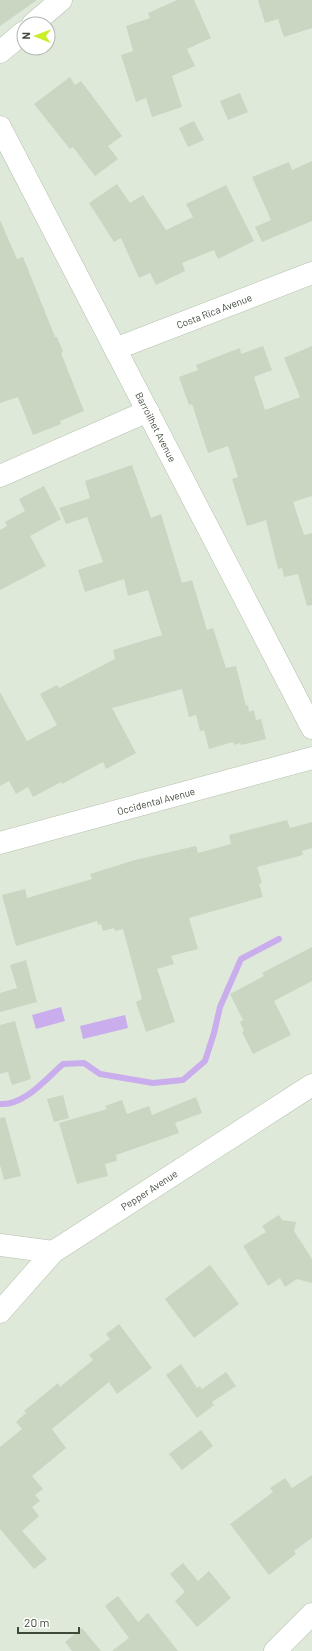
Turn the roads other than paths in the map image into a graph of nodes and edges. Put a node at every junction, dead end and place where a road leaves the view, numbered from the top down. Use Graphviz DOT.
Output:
graph roads {
  1 [pos="61,0"];
  2 [pos="42,16"];
  3 [pos="16,39"];
  4 [pos="0,52"];
  5 [pos="0,127"];
  6 [pos="312,273"];
  7 [pos="115,349"];
  8 [pos="148,411"];
  9 [pos="0,476"];
  10 [pos="312,728"];
  11 [pos="312,758"];
  12 [pos="0,843"];
  13 [pos="312,1085"];
  14 [pos="0,1245"];
  15 [pos="53,1252"];
  16 [pos="0,1312"];
  17 [pos="312,1614"];
  18 [pos="275,1651"];
  1 -- 2 [label="street"];
  3 -- 4 [label="street"];
  5 -- 7 [label="street, Barroilhet Avenue"];
  6 -- 7 [label="street, Costa Rica Avenue"];
  7 -- 8 [label="street, Barroilhet Avenue"];
  8 -- 9 [label="street"];
  8 -- 10 [label="street, Barroilhet Avenue"];
  11 -- 12 [label="street, Occidental Avenue"];
  13 -- 15 [label="street, Pepper Avenue"];
  14 -- 15 [label="street"];
  15 -- 16 [label="street, Pepper Avenue"];
  17 -- 18 [label="street"];
}
